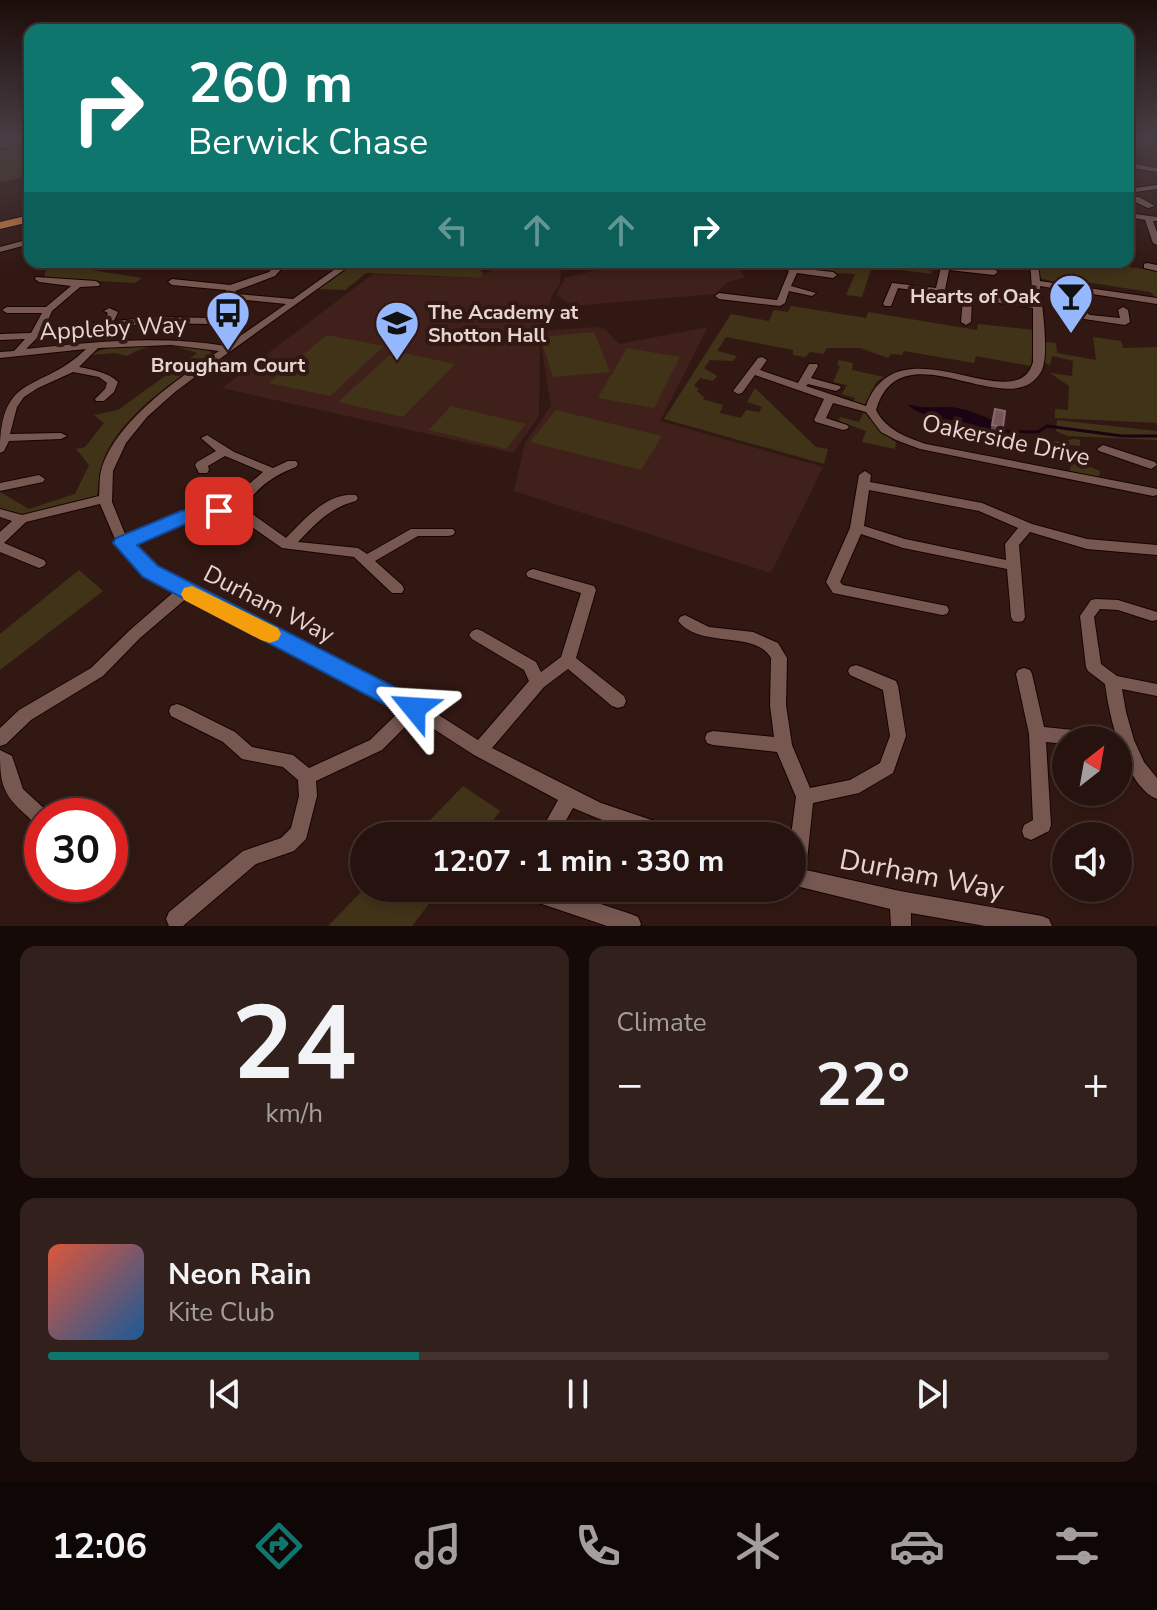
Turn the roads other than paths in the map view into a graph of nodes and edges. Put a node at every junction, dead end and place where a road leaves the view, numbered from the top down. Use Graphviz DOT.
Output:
graph roads {
  1 [pos="1157,187"];
  2 [pos="1134,190"];
  3 [pos="24,216"];
  4 [pos="1152,218"];
  5 [pos="0,222"];
  6 [pos="1156,238"];
  7 [pos="24,243"];
  8 [pos="0,250"];
  9 [pos="278,268"];
  10 [pos="342,268"];
  11 [pos="789,268"];
  12 [pos="816,268"];
  13 [pos="945,268"];
  14 [pos="955,268"];
  15 [pos="1034,268"];
  16 [pos="794,270"];
  17 [pos="814,272"];
  18 [pos="994,272"];
  19 [pos="833,275"];
  20 [pos="39,279"];
  21 [pos="172,282"];
  22 [pos="1035,283"];
  23 [pos="78,284"];
  24 [pos="96,284"];
  25 [pos="231,288"];
  26 [pos="786,288"];
  27 [pos="1074,289"];
  28 [pos="940,291"];
  29 [pos="812,293"];
  30 [pos="968,295"];
  31 [pos="719,296"];
  32 [pos="1157,301"];
  33 [pos="294,302"];
  34 [pos="888,304"];
  35 [pos="1037,306"];
  36 [pos="7,310"];
  37 [pos="48,310"];
  38 [pos="1123,310"];
  39 [pos="114,311"];
  40 [pos="214,321"];
  41 [pos="966,322"];
  42 [pos="1098,322"];
  43 [pos="1122,322"];
  44 [pos="127,323"];
  45 [pos="108,325"];
  46 [pos="83,327"];
  47 [pos="33,336"];
  48 [pos="0,337"];
  49 [pos="120,344"];
  50 [pos="94,347"];
  51 [pos="228,349"];
  52 [pos="16,354"];
  53 [pos="0,355"];
  54 [pos="762,360"];
  55 [pos="813,366"];
  56 [pos="71,368"];
  57 [pos="755,372"];
  58 [pos="802,385"];
  59 [pos="836,388"];
  60 [pos="738,391"];
  61 [pos="100,399"];
  62 [pos="829,400"];
  63 [pos="871,406"];
  64 [pos="3,422"];
  65 [pos="843,427"];
  66 [pos="61,436"];
  67 [pos="207,438"];
  68 [pos="3,444"];
  69 [pos="1103,449"];
  70 [pos="222,453"];
  71 [pos="292,464"];
  72 [pos="1154,464"];
  73 [pos="203,470"];
  74 [pos="270,471"];
  75 [pos="39,479"];
  76 [pos="0,487"];
  77 [pos="1155,495"];
  78 [pos="352,498"];
  79 [pos="103,499"];
  80 [pos="0,513"];
  81 [pos="242,514"];
  82 [pos="22,519"];
  83 [pos="1027,527"];
  84 [pos="857,528"];
  85 [pos="448,532"];
  86 [pos="0,540"];
  87 [pos="123,543"];
  88 [pos="287,545"];
  89 [pos="0,547"];
  90 [pos="1157,550"];
  91 [pos="368,559"];
  92 [pos="39,563"];
  93 [pos="1014,566"];
  94 [pos="533,574"];
  95 [pos="397,589"];
  96 [pos="185,591"];
  97 [pos="942,610"];
  98 [pos="1152,616"];
  99 [pos="1018,617"];
  100 [pos="685,621"];
  101 [pos="477,635"];
  102 [pos="568,660"];
  103 [pos="856,671"];
  104 [pos="1024,674"];
  105 [pos="1113,681"];
  106 [pos="538,682"];
  107 [pos="1157,690"];
  108 [pos="618,701"];
  109 [pos="414,708"];
  110 [pos="177,711"];
  111 [pos="1119,726"];
  112 [pos="1037,734"];
  113 [pos="1052,735"];
  114 [pos="713,738"];
  115 [pos="0,739"];
  116 [pos="783,745"];
  117 [pos="480,750"];
  118 [pos="0,757"];
  119 [pos="1132,761"];
  120 [pos="307,777"];
  121 [pos="1157,791"];
  122 [pos="569,797"];
  123 [pos="805,797"];
  124 [pos="24,802"];
  125 [pos="555,822"];
  126 [pos="633,822"];
  127 [pos="802,822"];
  128 [pos="1031,831"];
  129 [pos="806,879"];
  130 [pos="900,901"];
  131 [pos="564,902"];
  132 [pos="176,919"];
  133 [pos="631,924"];
  134 [pos="901,926"];
  135 [pos="1042,926"];
  1 -- 2 [label="street"];
  3 -- 5 [label="highway"];
  4 -- 6 [label="street"];
  7 -- 8 [label="street"];
  9 -- 25 [label="street"];
  10 -- 33 [label="street"];
  11 -- 16 [label="street"];
  12 -- 17 [label="street"];
  13 -- 28 [label="street"];
  14 -- 18 [label="street"];
  15 -- 22 [label="street, Oakerside Drive"];
  16 -- 17 [label="street"];
  16 -- 26 [label="street"];
  17 -- 19 [label="street"];
  20 -- 23 [label="street"];
  21 -- 25 [label="street"];
  22 -- 27 [label="street"];
  22 -- 35 [label="street, Oakerside Drive"];
  23 -- 24 [label="street"];
  23 -- 37 [label="street"];
  25 -- 33 [label="street"];
  26 -- 29 [label="street"];
  26 -- 31 [label="street"];
  27 -- 32 [label="street"];
  27 -- 43 [label="street"];
  28 -- 30 [label="street"];
  28 -- 34 [label="street"];
  30 -- 35 [label="street"];
  30 -- 41 [label="street"];
  33 -- 51 [label="street"];
  35 -- 63 [label="street, Oakerside Drive"];
  36 -- 37 [label="street"];
  37 -- 47 [label="street"];
  38 -- 43 [label="street"];
  39 -- 45 [label="street"];
  40 -- 44 [label="street"];
  42 -- 43 [label="street"];
  44 -- 45 [label="street"];
  44 -- 49 [label="street"];
  45 -- 46 [label="street"];
  47 -- 48 [label="street"];
  47 -- 52 [label="street"];
  49 -- 50 [label="street, Appleby Way"];
  49 -- 51 [label="street, Appleby Way"];
  50 -- 52 [label="street, Appleby Way"];
  50 -- 56 [label="street"];
  51 -- 79 [label="street"];
  52 -- 53 [label="street, Appleby Way"];
  54 -- 57 [label="street"];
  55 -- 58 [label="street"];
  56 -- 61 [label="street"];
  56 -- 64 [label="street"];
  57 -- 58 [label="street"];
  57 -- 60 [label="street"];
  58 -- 59 [label="street"];
  58 -- 62 [label="street"];
  62 -- 63 [label="street"];
  62 -- 65 [label="street"];
  63 -- 77 [label="street, Oakerside Drive"];
  64 -- 68 [label="street"];
  66 -- 68 [label="street"];
  67 -- 70 [label="street"];
  69 -- 72 [label="street"];
  70 -- 73 [label="street"];
  70 -- 74 [label="street"];
  71 -- 74 [label="street"];
  72 -- 77 [label="street"];
  74 -- 81 [label="street"];
  75 -- 76 [label="street"];
  78 -- 88 [label="street"];
  79 -- 82 [label="street"];
  79 -- 87 [label="street, Durham Way"];
  80 -- 82 [label="street"];
  81 -- 87 [label="street"];
  81 -- 88 [label="street"];
  82 -- 86 [label="street"];
  83 -- 84 [label="street"];
  83 -- 90 [label="street"];
  83 -- 93 [label="street"];
  84 -- 93 [label="street"];
  84 -- 97 [label="street"];
  85 -- 91 [label="street"];
  87 -- 96 [label="street, Durham Way"];
  88 -- 91 [label="street"];
  89 -- 92 [label="street"];
  91 -- 95 [label="street"];
  93 -- 99 [label="street"];
  94 -- 102 [label="street"];
  96 -- 109 [label="street, Durham Way"];
  96 -- 115 [label="street"];
  98 -- 105 [label="street"];
  100 -- 116 [label="street"];
  101 -- 106 [label="street"];
  102 -- 106 [label="street"];
  102 -- 108 [label="street"];
  103 -- 123 [label="street"];
  104 -- 112 [label="street"];
  105 -- 107 [label="street"];
  105 -- 111 [label="street"];
  106 -- 117 [label="street"];
  109 -- 117 [label="street, Durham Way"];
  109 -- 120 [label="street"];
  110 -- 120 [label="street"];
  112 -- 113 [label="street"];
  112 -- 128 [label="street"];
  114 -- 116 [label="street"];
  116 -- 123 [label="street"];
  117 -- 122 [label="street, Durham Way"];
  118 -- 124 [label="street"];
  119 -- 121 [label="street"];
  120 -- 132 [label="street"];
  122 -- 125 [label="street"];
  122 -- 126 [label="street, Durham Way"];
  123 -- 127 [label="street"];
  129 -- 130 [label="street, Durham Way"];
  130 -- 134 [label="street"];
  130 -- 135 [label="street, Durham Way"];
  131 -- 133 [label="street"];
}
